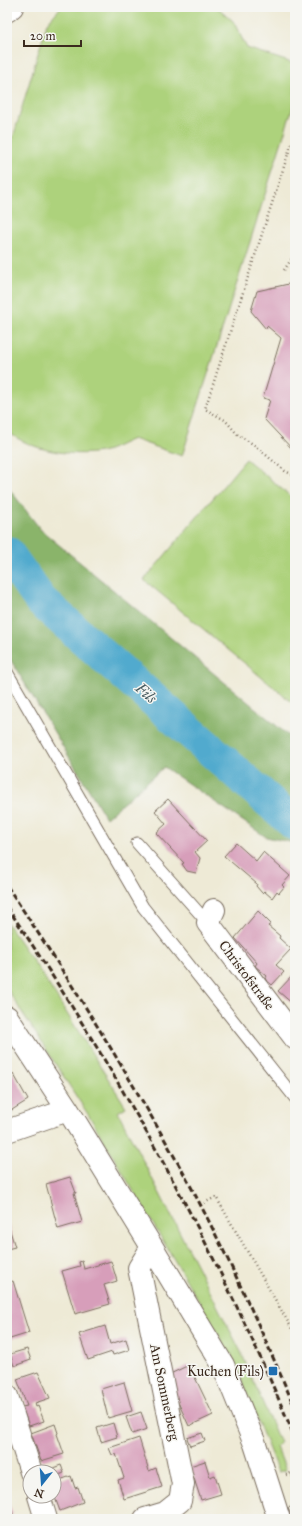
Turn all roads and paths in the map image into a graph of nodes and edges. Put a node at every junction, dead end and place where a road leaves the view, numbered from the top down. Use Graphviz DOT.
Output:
graph roads {
  1 [pos="12,7"];
  2 [pos="7,11"];
  3 [pos="295,142"];
  4 [pos="295,254"];
  5 [pos="284,270"];
  6 [pos="295,476"];
  7 [pos="7,672"];
  8 [pos="137,843"];
  9 [pos="211,916"];
  10 [pos="7,1017"];
  11 [pos="295,1038"];
  12 [pos="295,1098"];
  13 [pos="68,1110"];
  14 [pos="7,1131"];
  15 [pos="204,1203"];
  16 [pos="152,1247"];
  17 [pos="295,1334"];
  18 [pos="7,1396"];
  19 [pos="28,1464"];
  20 [pos="41,1504"];
  21 [pos="46,1519"];
  22 [pos="145,1519"];
  23 [pos="279,1519"];
  1 -- 2 [label="street"];
  3 -- 6 [label="path"];
  4 -- 5 [label="path"];
  7 -- 12 [label="lane"];
  8 -- 9 [label="lane"];
  9 -- 11 [label="street, Christofstraße"];
  10 -- 13 [label="street"];
  13 -- 14 [label="street"];
  13 -- 16 [label="street"];
  15 -- 17 [label="path"];
  16 -- 22 [label="street, Am Sommerberg"];
  16 -- 23 [label="street"];
  18 -- 19 [label="street"];
  20 -- 21 [label="street"];
}
